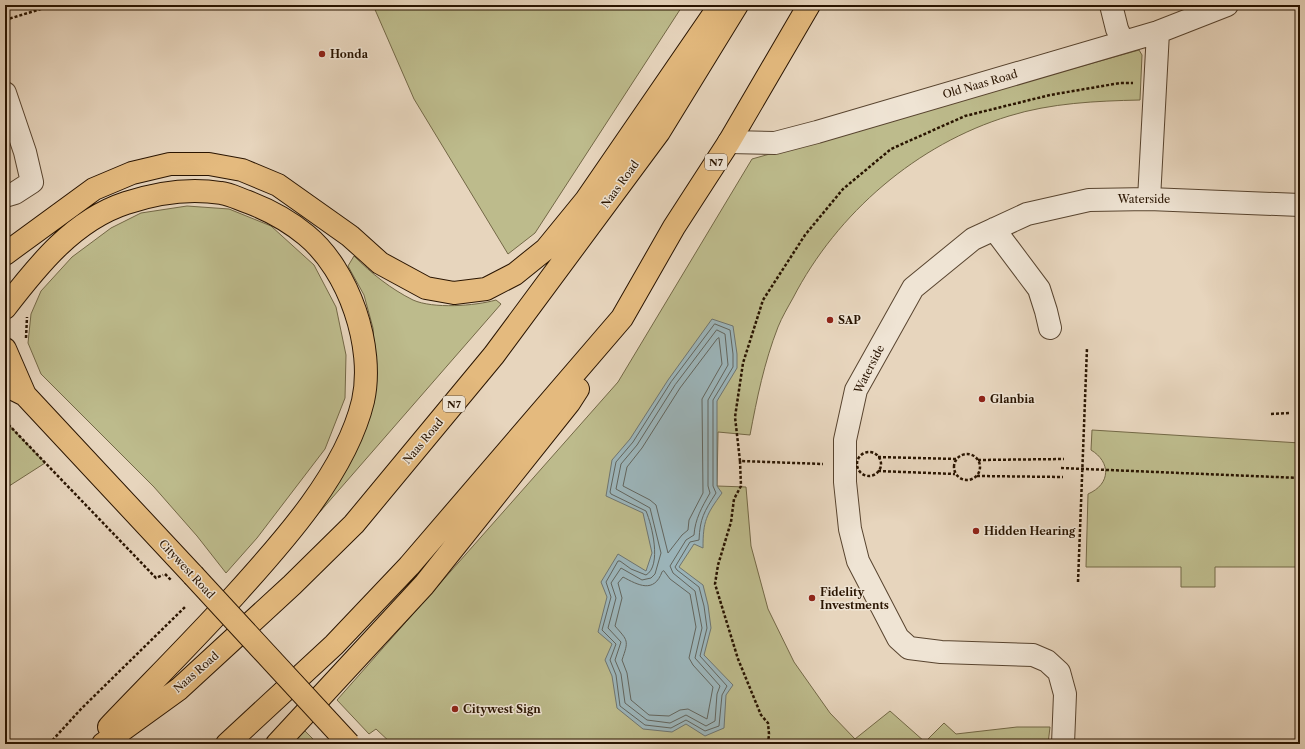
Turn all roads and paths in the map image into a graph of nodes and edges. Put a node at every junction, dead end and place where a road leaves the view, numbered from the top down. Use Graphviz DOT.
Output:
graph roads {
  1 [pos="54,5"];
  2 [pos="720,5"];
  3 [pos="737,5"];
  4 [pos="809,5"];
  5 [pos="1111,5"];
  6 [pos="1227,5"];
  7 [pos="5,20"];
  8 [pos="1158,32"];
  9 [pos="1123,42"];
  10 [pos="1155,83"];
  11 [pos="5,93"];
  12 [pos="729,142"];
  13 [pos="5,196"];
  14 [pos="1149,199"];
  15 [pos="1300,205"];
  16 [pos="994,229"];
  17 [pos="5,254"];
  18 [pos="5,308"];
  19 [pos="28,314"];
  20 [pos="622,318"];
  21 [pos="1050,328"];
  22 [pos="25,343"];
  23 [pos="1087,348"];
  24 [pos="5,350"];
  25 [pos="5,385"];
  26 [pos="24,395"];
  27 [pos="1291,413"];
  28 [pos="1271,414"];
  29 [pos="5,421"];
  30 [pos="878,457"];
  31 [pos="956,459"];
  32 [pos="978,460"];
  33 [pos="1064,460"];
  34 [pos="740,461"];
  35 [pos="826,464"];
  36 [pos="1061,468"];
  37 [pos="1082,470"];
  38 [pos="878,471"];
  39 [pos="955,474"];
  40 [pos="977,476"];
  41 [pos="1063,477"];
  42 [pos="1300,478"];
  43 [pos="165,574"];
  44 [pos="1078,582"];
  45 [pos="186,606"];
  46 [pos="49,744"];
  47 [pos="90,744"];
  48 [pos="103,744"];
  49 [pos="227,744"];
  50 [pos="277,744"];
  51 [pos="349,744"];
  52 [pos="768,744"];
  53 [pos="1063,744"];
  1 -- 7 [label="path"];
  2 -- 17 [label="main road"];
  3 -- 48 [label="main road, Naas Road / N7"];
  4 -- 12 [label="main road, N7"];
  5 -- 9 [label="street"];
  6 -- 8 [label="street, Old Naas Road"];
  8 -- 9 [label="street, Old Naas Road"];
  8 -- 10 [label="street"];
  9 -- 12 [label="street, Old Naas Road"];
  10 -- 14 [label="street"];
  10 -- 34 [label="path"];
  11 -- 13 [label="street"];
  12 -- 20 [label="main road, N7"];
  14 -- 15 [label="street, Waterside"];
  14 -- 16 [label="street, Waterside"];
  16 -- 21 [label="street"];
  16 -- 53 [label="street, Waterside"];
  18 -- 47 [label="main road"];
  19 -- 22 [label="path"];
  20 -- 49 [label="main road, N7"];
  20 -- 50 [label="main road, N7"];
  23 -- 37 [label="path"];
  24 -- 26 [label="main road, Citywest Road"];
  25 -- 26 [label="main road, Citywest Road"];
  26 -- 51 [label="main road, Citywest Road, bridge"];
  27 -- 28 [label="path"];
  29 -- 43 [label="path"];
  30 -- 31 [label="path"];
  31 -- 32 [label="path"];
  31 -- 39 [label="path"];
  32 -- 33 [label="path"];
  32 -- 40 [label="path"];
  34 -- 35 [label="path"];
  34 -- 52 [label="path"];
  36 -- 37 [label="path"];
  37 -- 42 [label="path"];
  37 -- 44 [label="path"];
  38 -- 39 [label="path"];
  39 -- 40 [label="path"];
  40 -- 41 [label="path"];
  45 -- 46 [label="path"];
}
